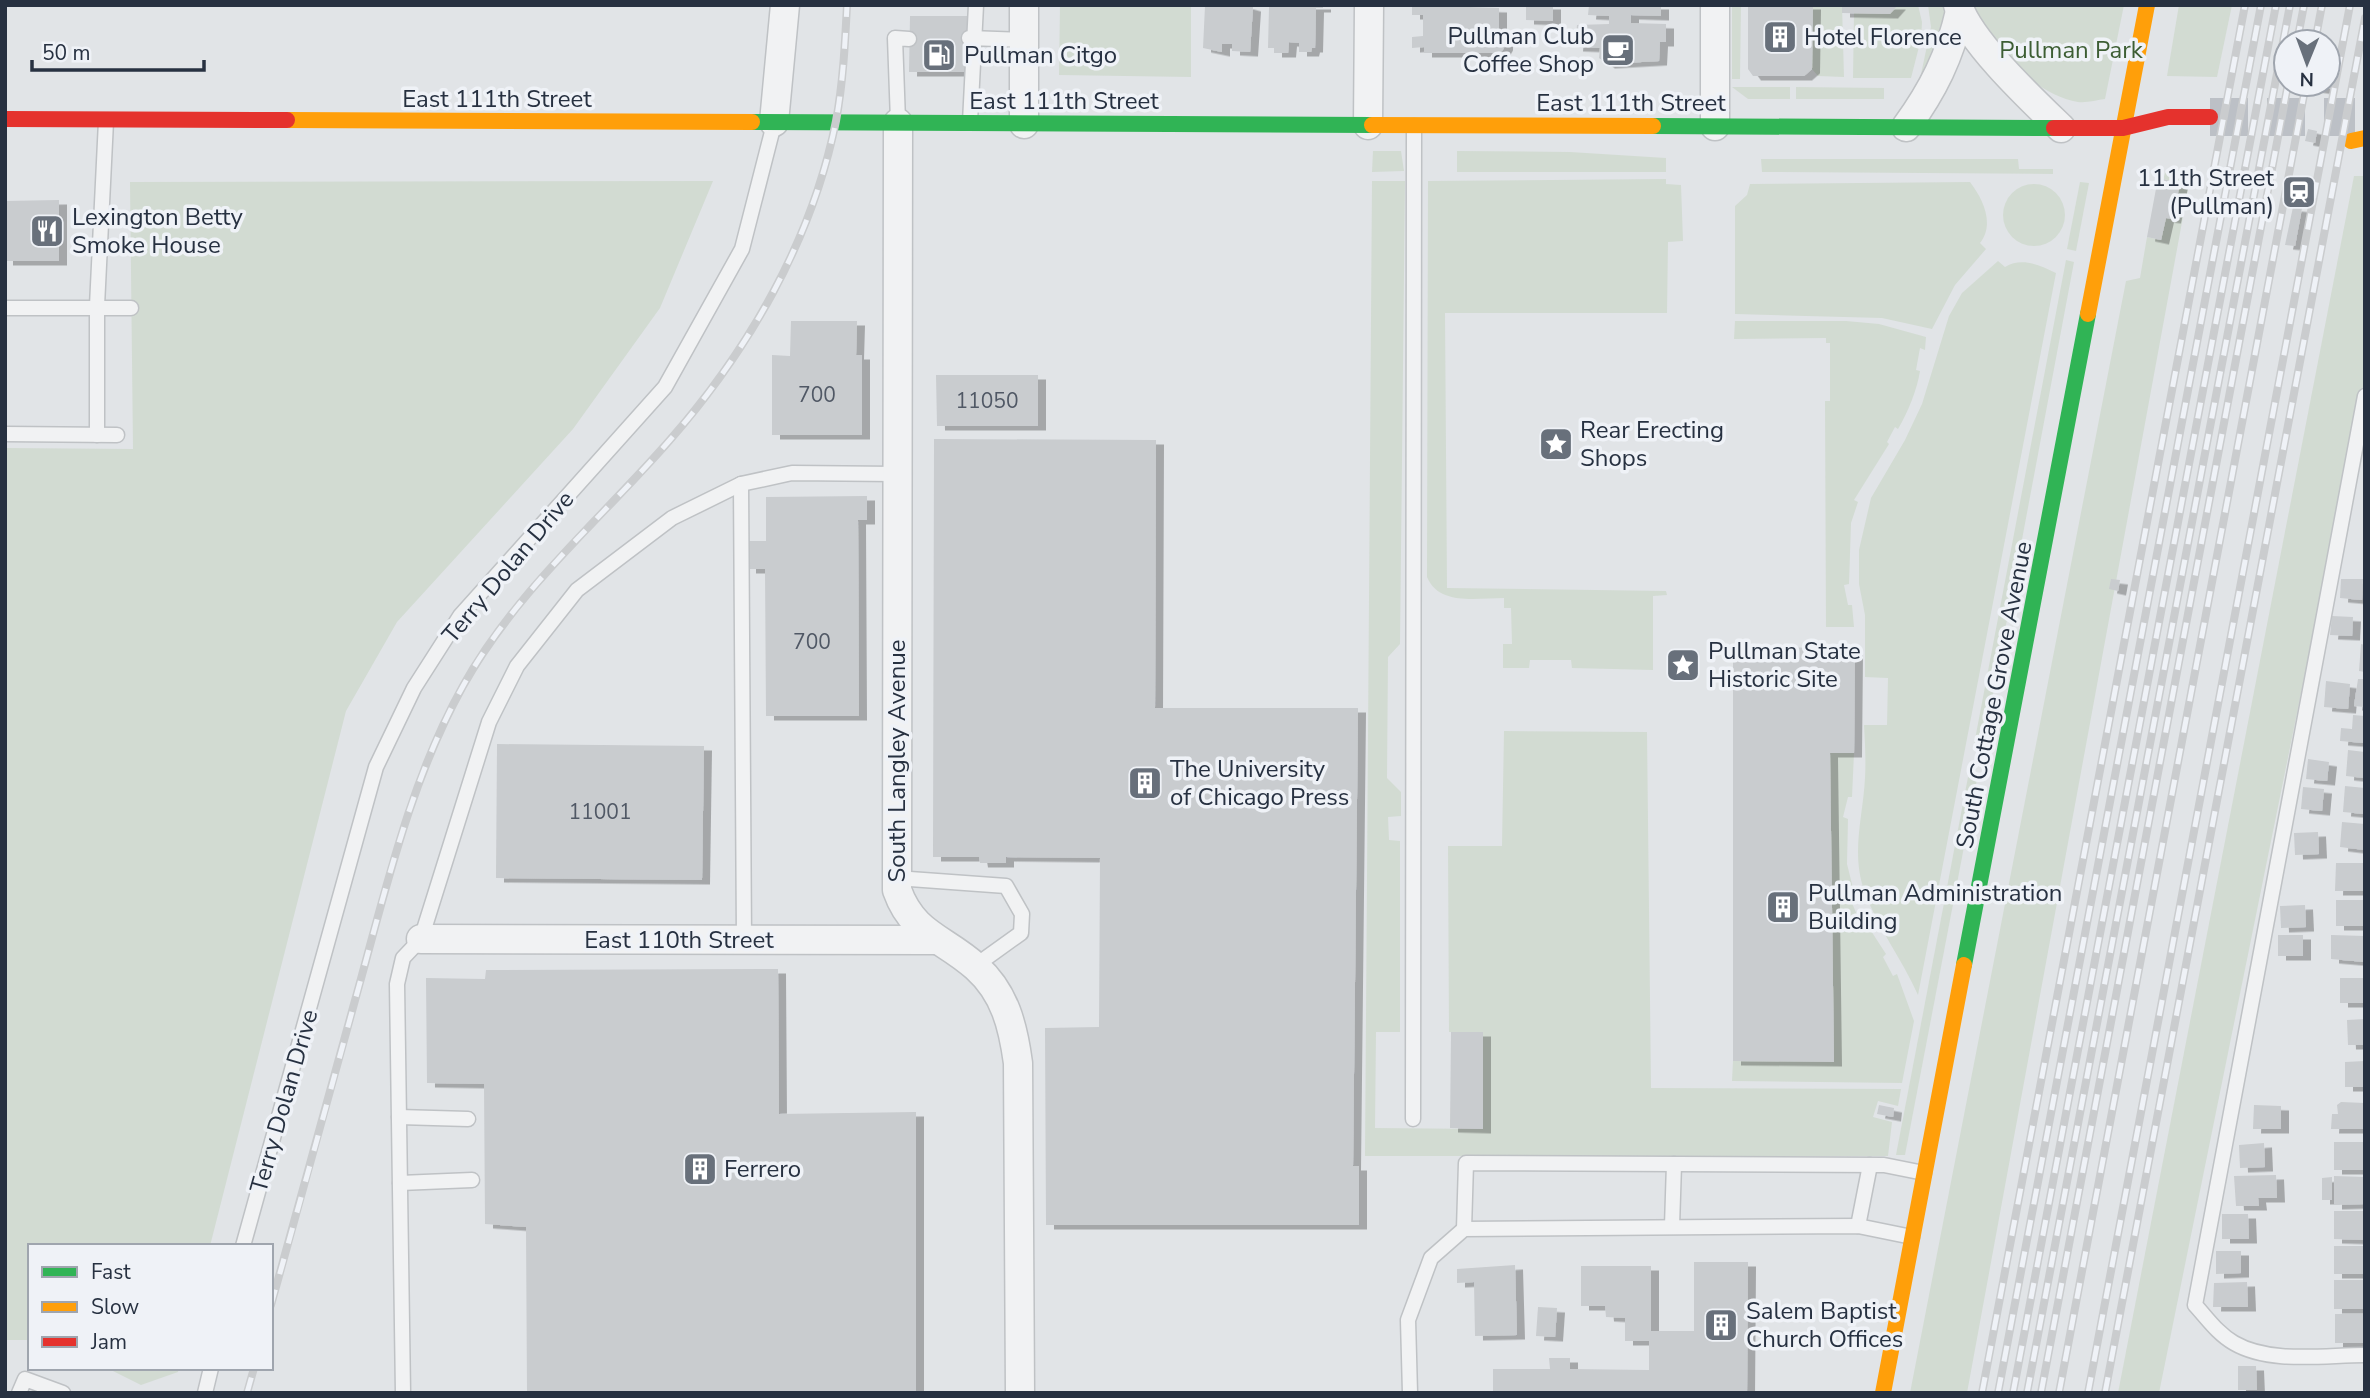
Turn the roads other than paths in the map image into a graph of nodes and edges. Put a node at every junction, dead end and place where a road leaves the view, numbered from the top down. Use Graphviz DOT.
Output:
graph roads {
  1 [pos="785,5"];
  2 [pos="976,5"];
  3 [pos="1024,5"];
  4 [pos="1369,5"];
  5 [pos="1715,5"];
  6 [pos="2147,5"];
  7 [pos="1959,8"];
  8 [pos="909,38"];
  9 [pos="973,38"];
  10 [pos="1024,40"];
  11 [pos="2210,117"];
  12 [pos="5,119"];
  13 [pos="106,120"];
  14 [pos="774,122"];
  15 [pos="898,123"];
  16 [pos="970,123"];
  17 [pos="1024,124"];
  18 [pos="1368,125"];
  19 [pos="1415,125"];
  20 [pos="1715,127"];
  21 [pos="1906,127"];
  22 [pos="2062,128"];
  23 [pos="2123,128"];
  24 [pos="2150,136"];
  25 [pos="97,306"];
  26 [pos="5,308"];
  27 [pos="131,308"];
  28 [pos="2365,396"];
  29 [pos="5,434"];
  30 [pos="97,435"];
  31 [pos="117,435"];
  32 [pos="896,474"];
  33 [pos="741,484"];
  34 [pos="896,878"];
  35 [pos="421,939"];
  36 [pos="744,940"];
  37 [pos="936,940"];
  38 [pos="975,966"];
  39 [pos="398,1117"];
  40 [pos="468,1119"];
  41 [pos="1413,1119"];
  42 [pos="1674,1164"];
  43 [pos="1870,1165"];
  44 [pos="1926,1173"];
  45 [pos="472,1180"];
  46 [pos="400,1182"];
  47 [pos="1672,1226"];
  48 [pos="1858,1226"];
  49 [pos="1464,1229"];
  50 [pos="1913,1237"];
  51 [pos="244,1244"];
  52 [pos="2365,1356"];
  53 [pos="211,1370"];
  54 [pos="19,1393"];
  55 [pos="63,1393"];
  56 [pos="205,1393"];
  57 [pos="403,1393"];
  58 [pos="1020,1393"];
  59 [pos="1410,1393"];
  60 [pos="1883,1393"];
  1 -- 14 [label="street"];
  2 -- 9 [label="lane"];
  3 -- 10 [label="street"];
  4 -- 18 [label="street"];
  5 -- 20 [label="street"];
  6 -- 23 [label="main road, South Cottage Grove Avenue"];
  7 -- 21 [label="street"];
  7 -- 22 [label="street"];
  8 -- 15 [label="lane"];
  9 -- 10 [label="lane"];
  9 -- 16 [label="lane"];
  10 -- 17 [label="street"];
  11 -- 23 [label="main road, East 111th Street"];
  12 -- 13 [label="main road, East 111th Street"];
  13 -- 14 [label="main road, East 111th Street"];
  13 -- 25 [label="lane"];
  14 -- 15 [label="main road, East 111th Street"];
  14 -- 51 [label="lane, Terry Dolan Drive"];
  15 -- 16 [label="main road, East 111th Street"];
  15 -- 32 [label="street, South Langley Avenue"];
  16 -- 17 [label="main road, East 111th Street"];
  17 -- 18 [label="main road, East 111th Street"];
  18 -- 19 [label="main road, East 111th Street"];
  19 -- 20 [label="main road, East 111th Street"];
  19 -- 41 [label="lane"];
  20 -- 21 [label="main road, East 111th Street"];
  21 -- 22 [label="main road, East 111th Street"];
  22 -- 23 [label="main road, East 111th Street"];
  23 -- 24 [label="main road, East 111th Street"];
  23 -- 44 [label="main road, South Cottage Grove Avenue"];
  25 -- 26 [label="lane"];
  25 -- 27 [label="lane"];
  25 -- 30 [label="lane"];
  28 -- 52 [label="lane"];
  29 -- 30 [label="lane"];
  30 -- 31 [label="lane"];
  32 -- 33 [label="lane"];
  32 -- 34 [label="street, South Langley Avenue"];
  33 -- 35 [label="lane"];
  33 -- 36 [label="lane"];
  34 -- 37 [label="street, South Langley Avenue"];
  34 -- 38 [label="lane"];
  35 -- 36 [label="street, East 110th Street"];
  35 -- 39 [label="lane"];
  36 -- 37 [label="street, East 110th Street"];
  37 -- 38 [label="street, South Langley Avenue"];
  38 -- 58 [label="street, South Langley Avenue"];
  39 -- 40 [label="lane"];
  39 -- 46 [label="lane"];
  42 -- 43 [label="lane"];
  42 -- 47 [label="lane"];
  42 -- 49 [label="lane"];
  43 -- 44 [label="lane"];
  43 -- 48 [label="lane"];
  44 -- 50 [label="main road, South Cottage Grove Avenue"];
  45 -- 46 [label="lane"];
  46 -- 57 [label="lane"];
  47 -- 48 [label="lane"];
  47 -- 49 [label="lane"];
  48 -- 50 [label="lane"];
  49 -- 59 [label="lane"];
  50 -- 60 [label="main road, South Cottage Grove Avenue"];
  53 -- 56 [label="lane"];
  54 -- 55 [label="lane"];
}
